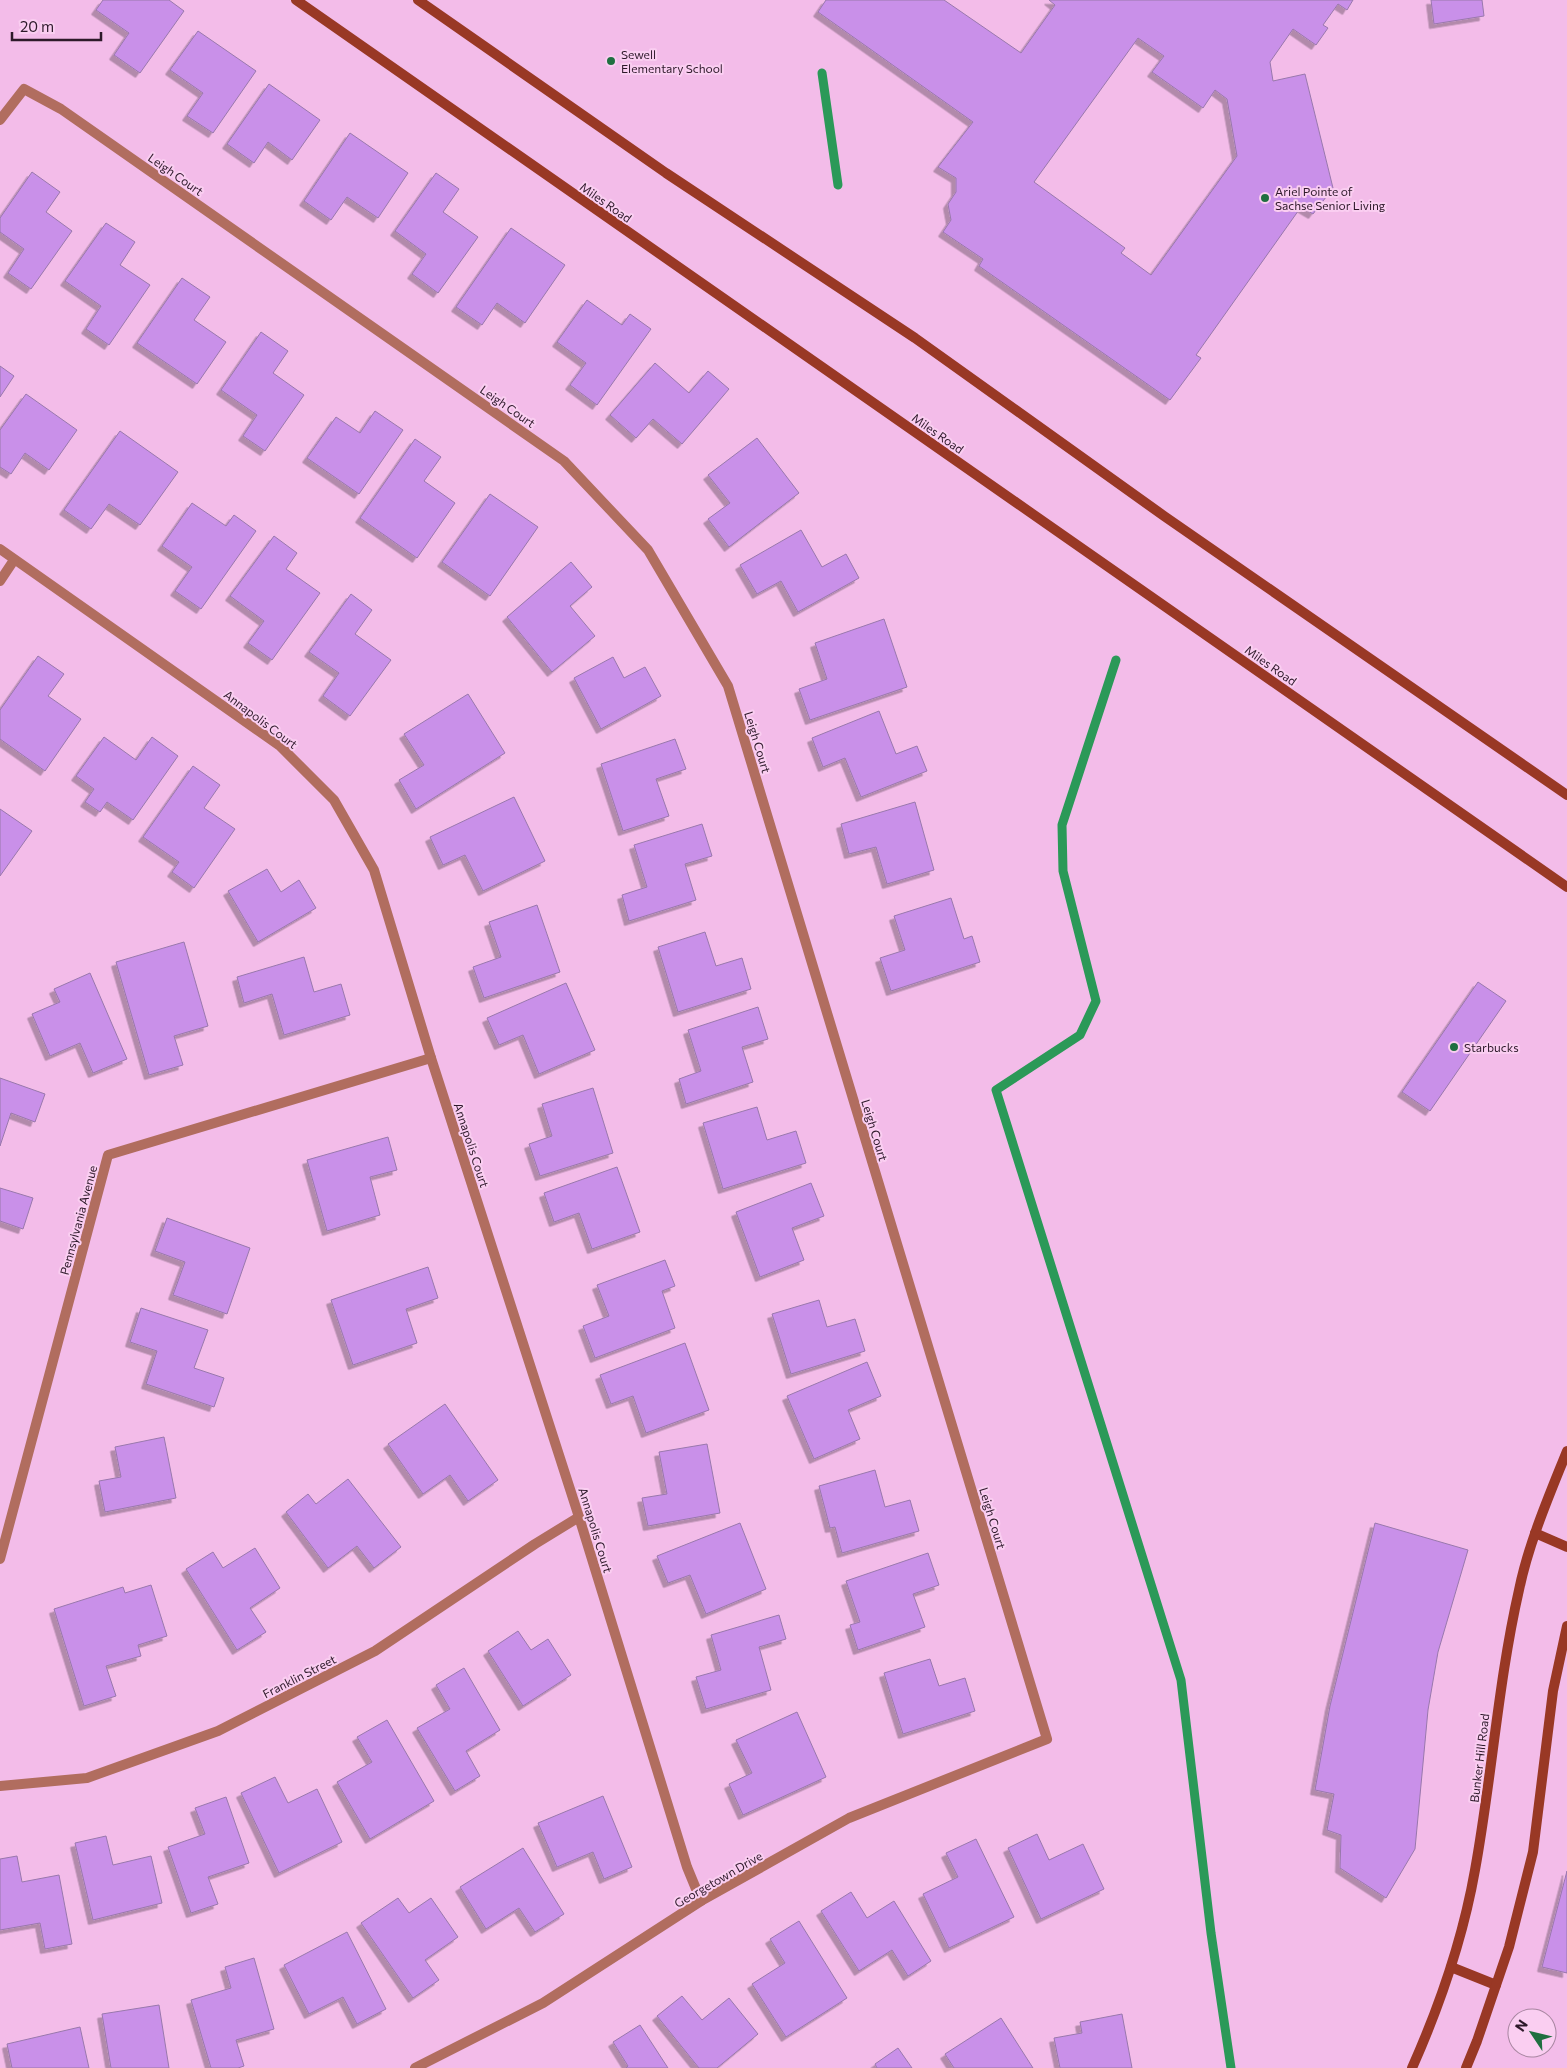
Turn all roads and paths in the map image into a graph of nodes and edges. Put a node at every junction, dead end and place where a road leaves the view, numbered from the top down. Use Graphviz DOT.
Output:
graph roads {
  1 [pos="296,0"];
  2 [pos="418,0"];
  3 [pos="0,120"];
  4 [pos="0,550"];
  5 [pos="14,560"];
  6 [pos="0,581"];
  7 [pos="1567,795"];
  8 [pos="1567,887"];
  9 [pos="431,1058"];
  10 [pos="1567,1450"];
  11 [pos="579,1517"];
  12 [pos="1535,1533"];
  13 [pos="1567,1547"];
  14 [pos="0,1559"];
  15 [pos="1567,1626"];
  16 [pos="1047,1739"];
  17 [pos="0,1786"];
  18 [pos="701,1901"];
  19 [pos="1451,1967"];
  20 [pos="1496,1985"];
  21 [pos="415,2068"];
  22 [pos="1412,2068"];
  23 [pos="1466,2068"];
  1 -- 8 [label="main road, Miles Road"];
  2 -- 7 [label="main road"];
  3 -- 16 [label="street, Leigh Court"];
  4 -- 5 [label="street, Annapolis Court"];
  5 -- 6 [label="street"];
  5 -- 9 [label="street, Annapolis Court"];
  9 -- 11 [label="street, Annapolis Court"];
  9 -- 14 [label="street, Pennsylvania Avenue"];
  10 -- 12 [label="main road, Bunker Hill Road"];
  11 -- 17 [label="street, Franklin Street"];
  11 -- 18 [label="street, Annapolis Court"];
  12 -- 13 [label="main road"];
  12 -- 19 [label="main road, Bunker Hill Road"];
  15 -- 20 [label="main road"];
  16 -- 18 [label="street, Georgetown Drive"];
  18 -- 21 [label="street, Georgetown Drive"];
  19 -- 20 [label="main road"];
  19 -- 22 [label="main road, Bunker Hill Road"];
  20 -- 23 [label="main road"];
}
